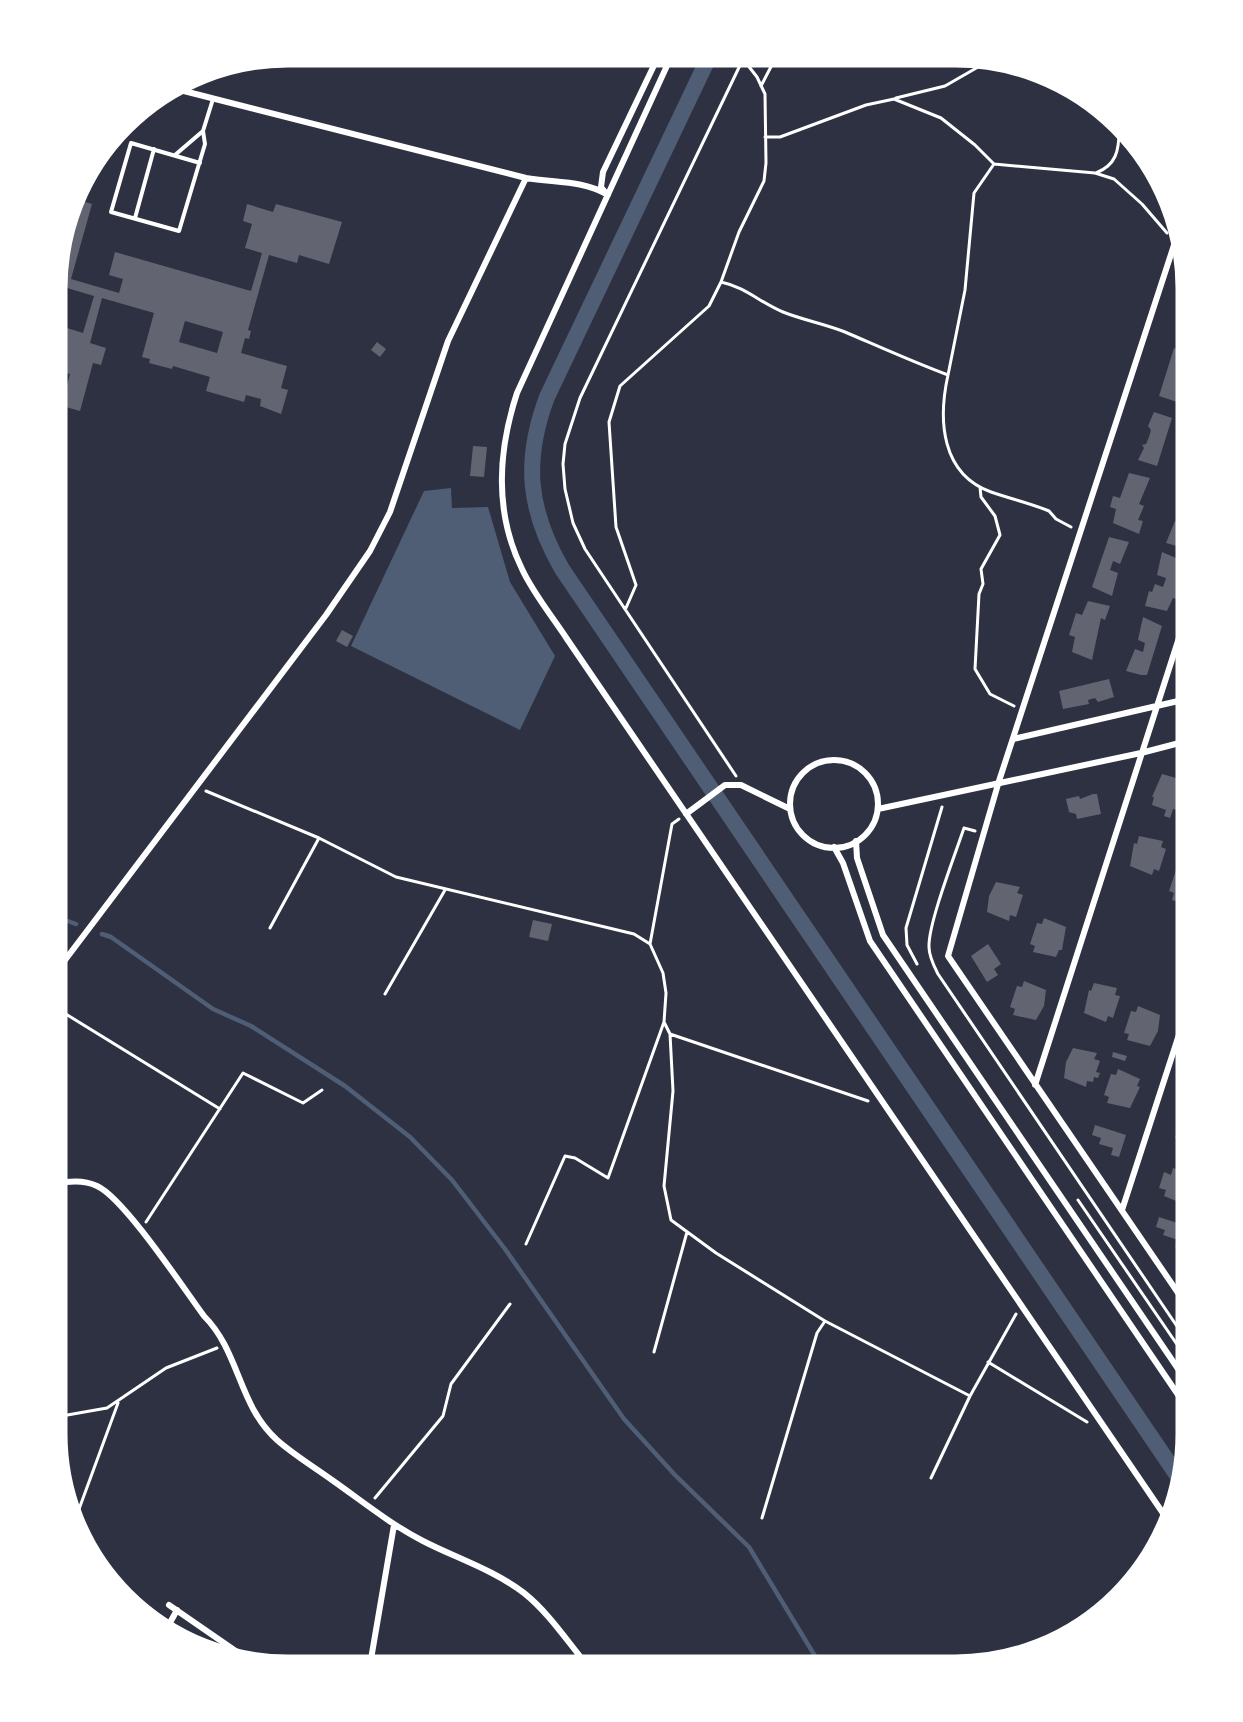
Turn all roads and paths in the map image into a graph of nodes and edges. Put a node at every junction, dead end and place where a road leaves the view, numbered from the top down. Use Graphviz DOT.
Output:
graph roads {
  1 [pos="654,66"];
  2 [pos="667,66"];
  3 [pos="740,66"];
  4 [pos="749,66"];
  5 [pos="771,66"];
  6 [pos="978,67"];
  7 [pos="761,86"];
  8 [pos="185,92"];
  9 [pos="213,99"];
  10 [pos="894,99"];
  11 [pos="203,131"];
  12 [pos="765,137"];
  13 [pos="1119,139"];
  14 [pos="154,149"];
  15 [pos="175,155"];
  16 [pos="200,163"];
  17 [pos="994,164"];
  18 [pos="603,172"];
  19 [pos="1095,173"];
  20 [pos="526,178"];
  21 [pos="583,183"];
  22 [pos="608,195"];
  23 [pos="135,218"];
  24 [pos="1170,234"];
  25 [pos="1173,248"];
  26 [pos="1172,253"];
  27 [pos="721,282"];
  28 [pos="948,375"];
  29 [pos="980,487"];
  30 [pos="1081,532"];
  31 [pos="626,608"];
  32 [pos="1177,645"];
  33 [pos="1177,701"];
  34 [pos="1158,706"];
  35 [pos="1023,709"];
  36 [pos="1013,739"];
  37 [pos="1177,744"];
  38 [pos="1141,753"];
  39 [pos="999,781"];
  40 [pos="741,785"];
  41 [pos="197,787"];
  42 [pos="946,794"];
  43 [pos="790,809"];
  44 [pos="878,809"];
  45 [pos="686,814"];
  46 [pos="319,838"];
  47 [pos="856,841"];
  48 [pos="834,847"];
  49 [pos="445,890"];
  50 [pos="270,928"];
  51 [pos="650,944"];
  52 [pos="66,959"];
  53 [pos="918,968"];
  54 [pos="385,994"];
  55 [pos="66,1014"];
  56 [pos="664,1022"];
  57 [pos="670,1034"];
  58 [pos="1177,1041"];
  59 [pos="1035,1085"];
  60 [pos="322,1090"];
  61 [pos="884,1106"];
  62 [pos="220,1109"];
  63 [pos="66,1183"];
  64 [pos="1073,1192"];
  65 [pos="1122,1210"];
  66 [pos="140,1231"];
  67 [pos="687,1232"];
  68 [pos="526,1244"];
  69 [pos="1177,1290"];
  70 [pos="510,1304"];
  71 [pos="1020,1307"];
  72 [pos="825,1321"];
  73 [pos="226,1342"];
  74 [pos="1177,1344"];
  75 [pos="654,1352"];
  76 [pos="988,1362"];
  77 [pos="1177,1367"];
  78 [pos="1177,1393"];
  79 [pos="970,1396"];
  80 [pos="118,1403"];
  81 [pos="66,1415"];
  82 [pos="1106,1434"];
  83 [pos="931,1478"];
  84 [pos="368,1506"];
  85 [pos="79,1508"];
  86 [pos="1162,1513"];
  87 [pos="762,1518"];
  88 [pos="394,1525"];
  89 [pos="169,1605"];
  90 [pos="177,1610"];
  91 [pos="170,1622"];
  92 [pos="232,1648"];
  93 [pos="372,1656"];
  94 [pos="580,1656"];
  1 -- 18 [label="street"];
  2 -- 22 [label="street"];
  3 -- 31 [label="path"];
  4 -- 7 [label="path"];
  5 -- 7 [label="path"];
  6 -- 10 [label="path"];
  7 -- 12 [label="path"];
  8 -- 9 [label="street"];
  9 -- 11 [label="lane"];
  9 -- 20 [label="street"];
  10 -- 12 [label="path"];
  10 -- 17 [label="path"];
  11 -- 15 [label="lane"];
  11 -- 16 [label="lane"];
  12 -- 27 [label="path"];
  13 -- 19 [label="path"];
  14 -- 15 [label="lane"];
  14 -- 23 [label="lane"];
  14 -- 23 [label="lane"];
  15 -- 16 [label="lane"];
  16 -- 23 [label="lane"];
  17 -- 19 [label="path"];
  17 -- 28 [label="path"];
  18 -- 21 [label="street"];
  18 -- 22 [label="street"];
  19 -- 24 [label="path"];
  20 -- 21 [label="street"];
  20 -- 41 [label="street"];
  21 -- 22 [label="street"];
  22 -- 45 [label="street"];
  25 -- 26 [label="street"];
  26 -- 30 [label="street"];
  27 -- 28 [label="path"];
  27 -- 31 [label="path"];
  28 -- 29 [label="path"];
  29 -- 30 [label="path"];
  29 -- 35 [label="path"];
  30 -- 35 [label="street"];
  31 -- 40 [label="path"];
  32 -- 34 [label="street"];
  33 -- 34 [label="street"];
  34 -- 36 [label="street"];
  34 -- 38 [label="street"];
  35 -- 36 [label="street"];
  36 -- 39 [label="street"];
  37 -- 38 [label="street"];
  38 -- 39 [label="street"];
  38 -- 59 [label="street"];
  39 -- 42 [label="street"];
  39 -- 59 [label="street"];
  40 -- 43 [label="street"];
  40 -- 45 [label="street"];
  41 -- 46 [label="path"];
  41 -- 52 [label="street"];
  42 -- 44 [label="street"];
  42 -- 53 [label="path"];
  43 -- 44 [label="street"];
  43 -- 48 [label="street"];
  44 -- 47 [label="street"];
  45 -- 51 [label="path"];
  45 -- 61 [label="street"];
  46 -- 49 [label="path"];
  46 -- 50 [label="path"];
  47 -- 48 [label="street"];
  47 -- 77 [label="street"];
  48 -- 78 [label="street"];
  49 -- 51 [label="path"];
  49 -- 54 [label="path"];
  51 -- 56 [label="path"];
  55 -- 62 [label="path"];
  56 -- 57 [label="path"];
  56 -- 68 [label="path"];
  57 -- 61 [label="path"];
  57 -- 67 [label="path"];
  58 -- 65 [label="street"];
  59 -- 65 [label="street"];
  60 -- 62 [label="path"];
  61 -- 71 [label="street"];
  62 -- 66 [label="path"];
  63 -- 66 [label="street"];
  64 -- 74 [label="path"];
  65 -- 69 [label="street"];
  66 -- 73 [label="street"];
  67 -- 72 [label="path"];
  67 -- 75 [label="path"];
  70 -- 84 [label="path"];
  71 -- 76 [label="path"];
  71 -- 82 [label="street"];
  72 -- 79 [label="path"];
  72 -- 87 [label="path"];
  73 -- 80 [label="path"];
  73 -- 84 [label="street"];
  76 -- 79 [label="path"];
  76 -- 82 [label="path"];
  79 -- 83 [label="path"];
  80 -- 81 [label="path"];
  80 -- 85 [label="path"];
  82 -- 86 [label="street"];
  84 -- 88 [label="street"];
  88 -- 93 [label="street"];
  88 -- 94 [label="street"];
  89 -- 90 [label="street"];
  90 -- 91 [label="street"];
  90 -- 92 [label="street"];
}
